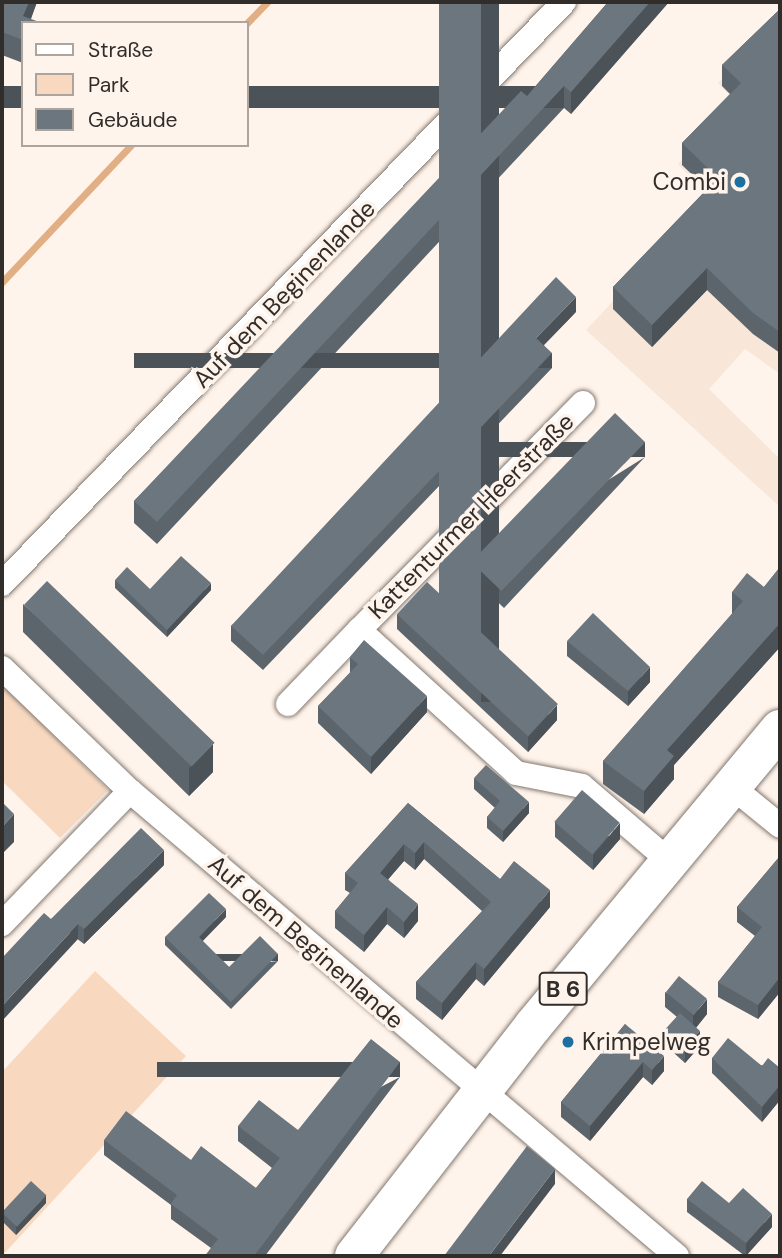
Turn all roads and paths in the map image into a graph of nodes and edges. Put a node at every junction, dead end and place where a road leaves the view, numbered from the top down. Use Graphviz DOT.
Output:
graph roads {
  1 [pos="564,2"];
  2 [pos="583,403"];
  3 [pos="2,584"];
  4 [pos="359,630"];
  5 [pos="2,668"];
  6 [pos="288,704"];
  7 [pos="780,729"];
  8 [pos="731,786"];
  9 [pos="130,790"];
  10 [pos="780,826"];
  11 [pos="668,860"];
  12 [pos="2,924"];
  13 [pos="481,1093"];
  14 [pos="354,1256"];
  15 [pos="677,1256"];
  1 -- 3 [label="street, Auf dem Beginenlande"];
  2 -- 4 [label="street, Kattenturmer Heerstraße"];
  4 -- 6 [label="street, Kattenturmer Heerstraße"];
  4 -- 11 [label="street, Kattenturmer Heerstraße"];
  5 -- 9 [label="street, Auf dem Beginenlande"];
  7 -- 8 [label="main road, B 6"];
  8 -- 10 [label="street"];
  8 -- 11 [label="main road, B 6"];
  9 -- 12 [label="street"];
  9 -- 13 [label="street, Auf dem Beginenlande"];
  11 -- 13 [label="main road, B 6"];
  13 -- 14 [label="main road, B 6"];
  13 -- 15 [label="street"];
}
